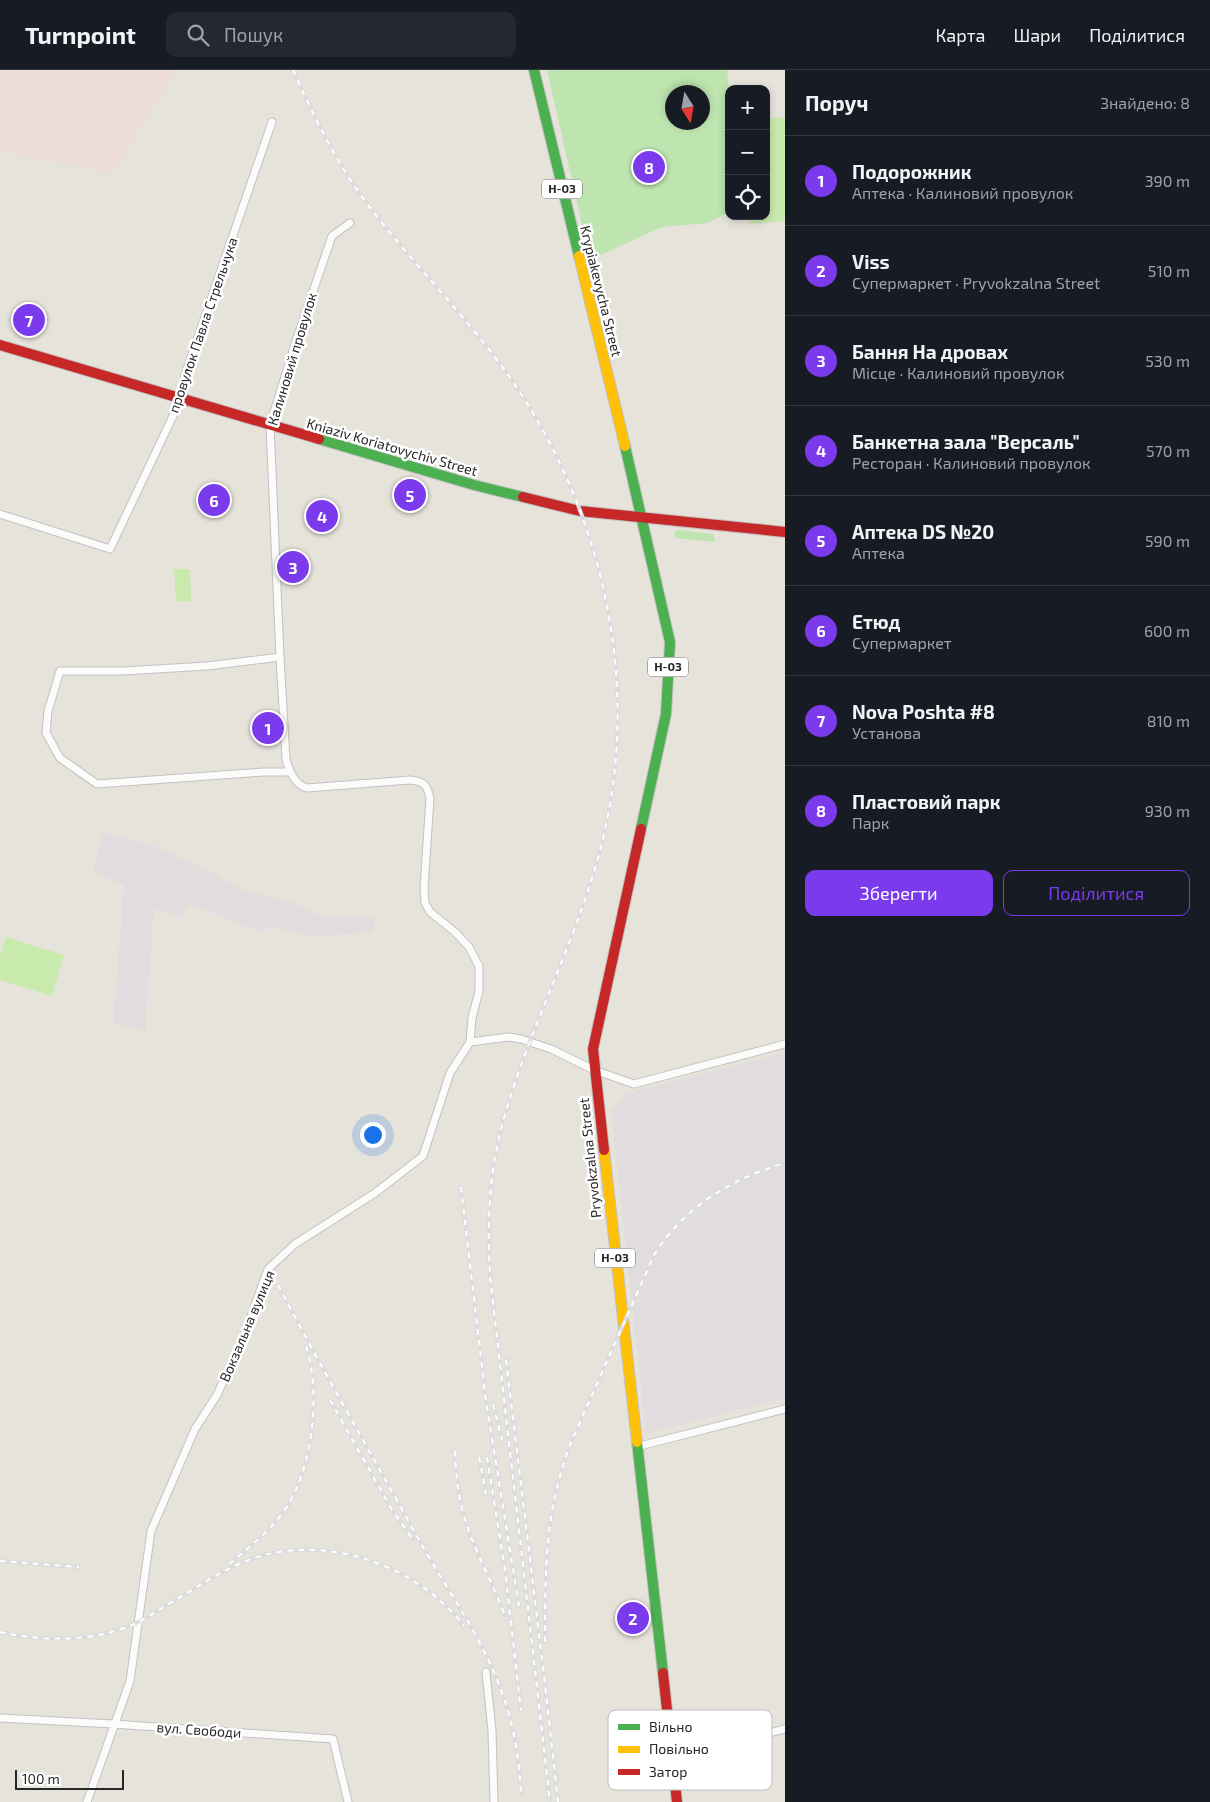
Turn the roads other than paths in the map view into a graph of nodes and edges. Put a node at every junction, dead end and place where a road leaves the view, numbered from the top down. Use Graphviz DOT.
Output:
graph roads {
  1 [pos="534,70"];
  2 [pos="272,122"];
  3 [pos="350,223"];
  4 [pos="1,347"];
  5 [pos="181,398"];
  6 [pos="270,425"];
  7 [pos="0,514"];
  8 [pos="643,518"];
  9 [pos="785,532"];
  10 [pos="280,657"];
  11 [pos="290,772"];
  12 [pos="470,1042"];
  13 [pos="785,1044"];
  14 [pos="594,1070"];
  15 [pos="785,1409"];
  16 [pos="636,1447"];
  17 [pos="486,1672"];
  18 [pos="666,1710"];
  19 [pos="0,1718"];
  20 [pos="113,1724"];
  21 [pos="785,1729"];
  22 [pos="772,1732"];
  23 [pos="87,1802"];
  24 [pos="348,1802"];
  25 [pos="494,1802"];
  1 -- 8 [label="main road, Krypiakevycha Street / Н-03"];
  2 -- 5 [label="street, провулок Павла Стрельчука"];
  3 -- 6 [label="street, Калиновий провулок"];
  4 -- 5 [label="main road, Kniaziv Koriatovychiv Street"];
  5 -- 6 [label="main road, Kniaziv Koriatovychiv Street"];
  5 -- 7 [label="street, провулок Павла Стрельчука"];
  6 -- 8 [label="main road, Kniaziv Koriatovychiv Street"];
  6 -- 10 [label="street, Калиновий провулок"];
  8 -- 9 [label="main road, Kniaziv Koriatovychiv Street"];
  8 -- 14 [label="main road, Pryvokzalna Street / Н-03"];
  10 -- 11 [label="street, Калиновий провулок"];
  10 -- 11 [label="street"];
  11 -- 12 [label="street"];
  12 -- 14 [label="street"];
  12 -- 20 [label="street, Вокзальна вулиця"];
  13 -- 14 [label="street"];
  14 -- 16 [label="main road, Pryvokzalna Street / Н-03"];
  15 -- 16 [label="street"];
  16 -- 18 [label="main road, Pryvokzalna Street / Н-03"];
  17 -- 25 [label="street"];
  19 -- 20 [label="street, вул. Свободи"];
  20 -- 23 [label="street, Вокзальна вулиця"];
  20 -- 24 [label="street, вул. Свободи"];
  21 -- 22 [label="street"];
}
